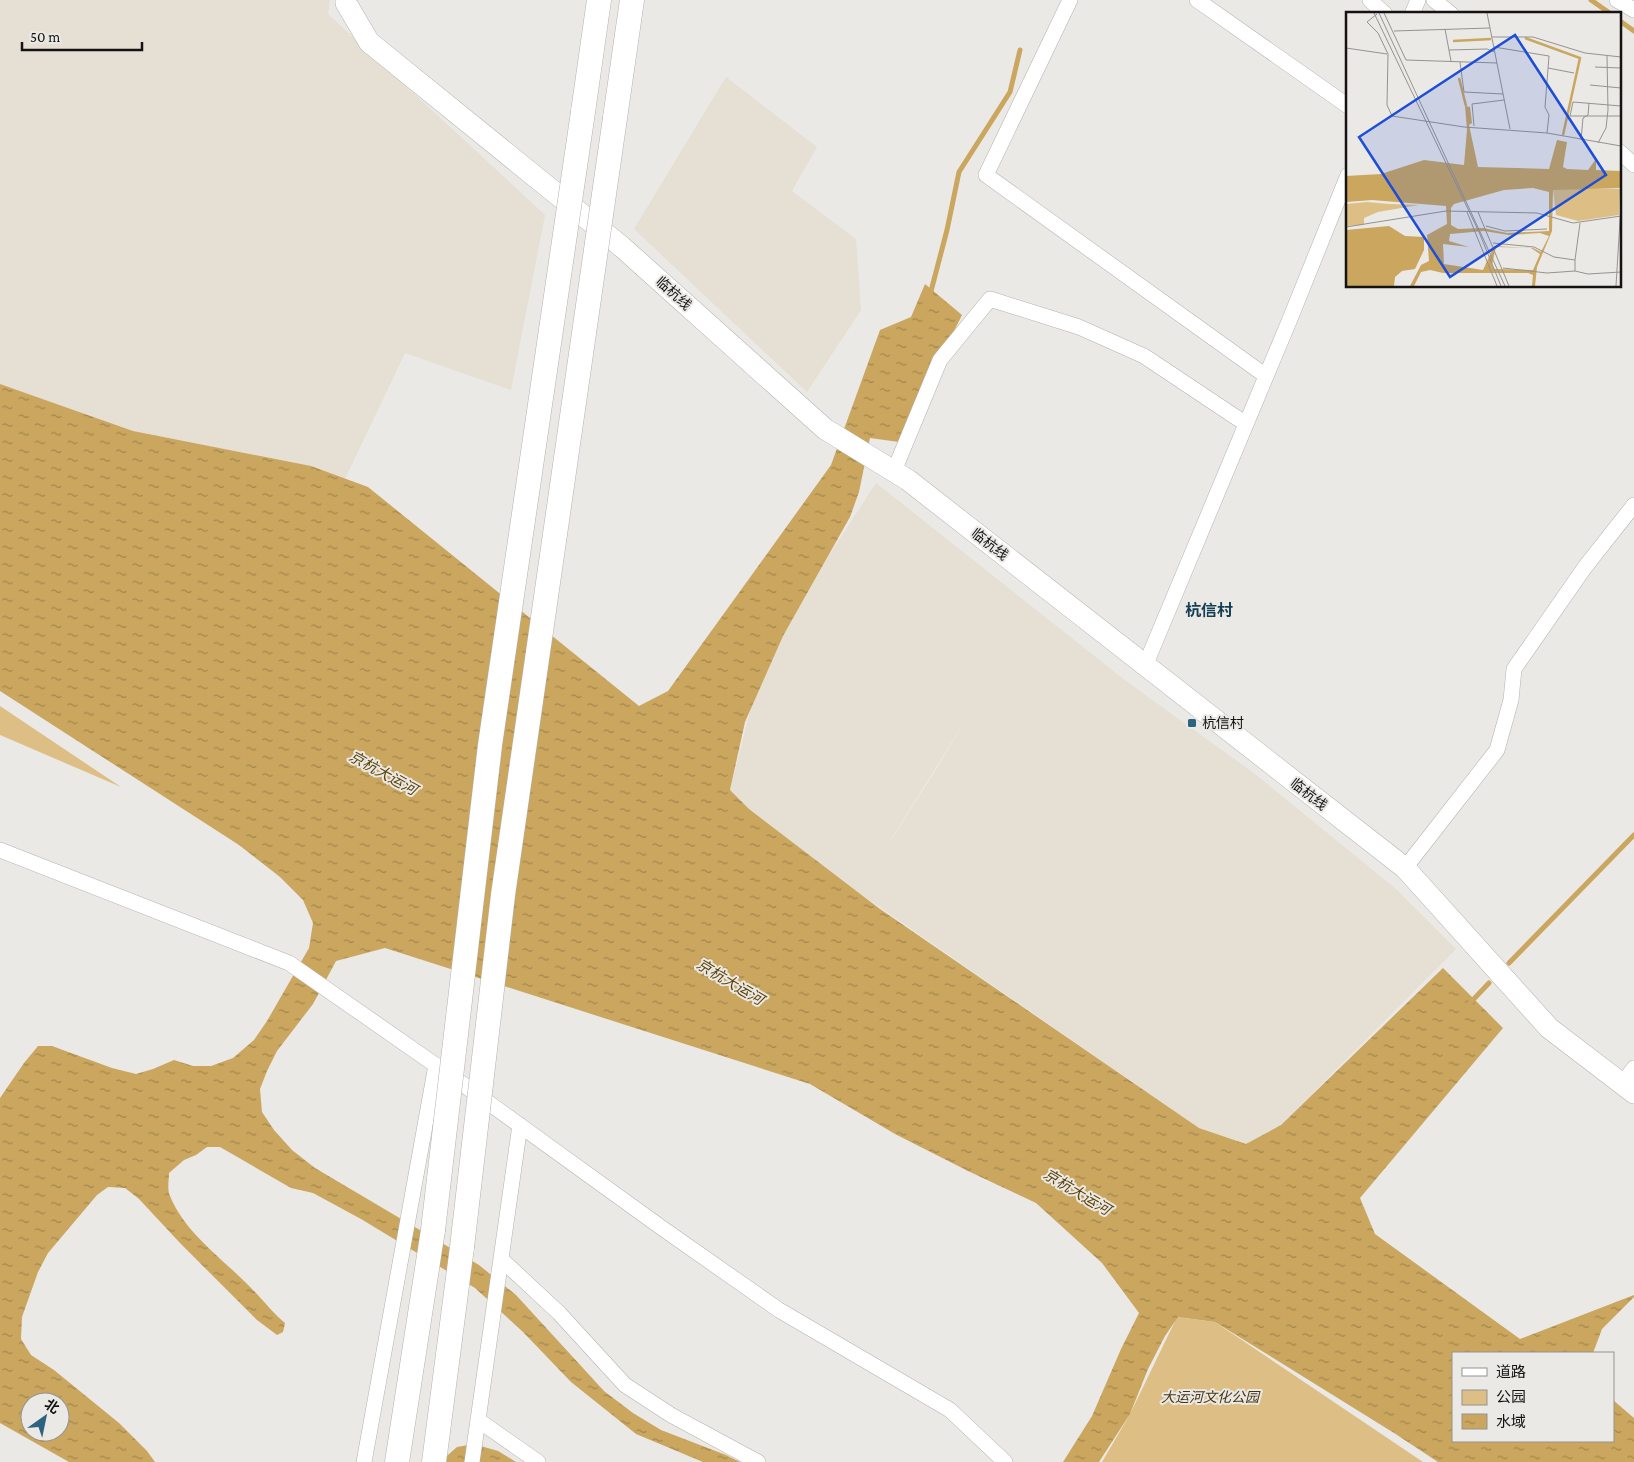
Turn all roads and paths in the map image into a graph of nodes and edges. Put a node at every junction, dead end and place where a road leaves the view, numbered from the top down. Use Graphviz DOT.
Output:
graph roads {
  1 [pos="346,0"];
  2 [pos="599,0"];
  3 [pos="632,0"];
  4 [pos="1070,0"];
  5 [pos="1197,0"];
  6 [pos="1370,0"];
  7 [pos="1418,0"];
  8 [pos="1434,0"];
  9 [pos="1617,0"];
  10 [pos="1634,10"];
  11 [pos="1383,12"];
  12 [pos="1413,12"];
  13 [pos="1449,12"];
  14 [pos="1346,105"];
  15 [pos="1622,154"];
  16 [pos="1634,166"];
  17 [pos="1346,180"];
  18 [pos="1266,376"];
  19 [pos="1246,424"];
  20 [pos="894,471"];
  21 [pos="1634,505"];
  22 [pos="1145,666"];
  23 [pos="0,850"];
  24 [pos="1405,868"];
  25 [pos="436,1065"];
  26 [pos="1630,1082"];
  27 [pos="520,1125"];
  28 [pos="501,1259"];
  29 [pos="478,1420"];
  30 [pos="473,1455"];
  31 [pos="364,1462"];
  32 [pos="397,1462"];
  33 [pos="434,1462"];
  34 [pos="538,1462"];
  35 [pos="758,1462"];
  36 [pos="1005,1462"];
  1 -- 20 [label="street, 临杭线"];
  2 -- 32 [label="main road, bridge"];
  3 -- 33 [label="main road, bridge"];
  4 -- 18 [label="street"];
  5 -- 14 [label="street"];
  6 -- 11 [label="street"];
  7 -- 12 [label="street"];
  8 -- 13 [label="street"];
  9 -- 10 [label="street"];
  15 -- 16 [label="street"];
  17 -- 18 [label="street"];
  18 -- 19 [label="street"];
  19 -- 20 [label="street"];
  19 -- 22 [label="street"];
  20 -- 22 [label="street, 临杭线"];
  21 -- 24 [label="street"];
  22 -- 24 [label="street, 临杭线"];
  23 -- 25 [label="street"];
  24 -- 26 [label="street, 临杭线"];
  25 -- 27 [label="street"];
  25 -- 31 [label="street"];
  27 -- 28 [label="street"];
  27 -- 36 [label="street"];
  28 -- 29 [label="street"];
  28 -- 35 [label="street"];
  29 -- 30 [label="street"];
  29 -- 34 [label="street"];
}
